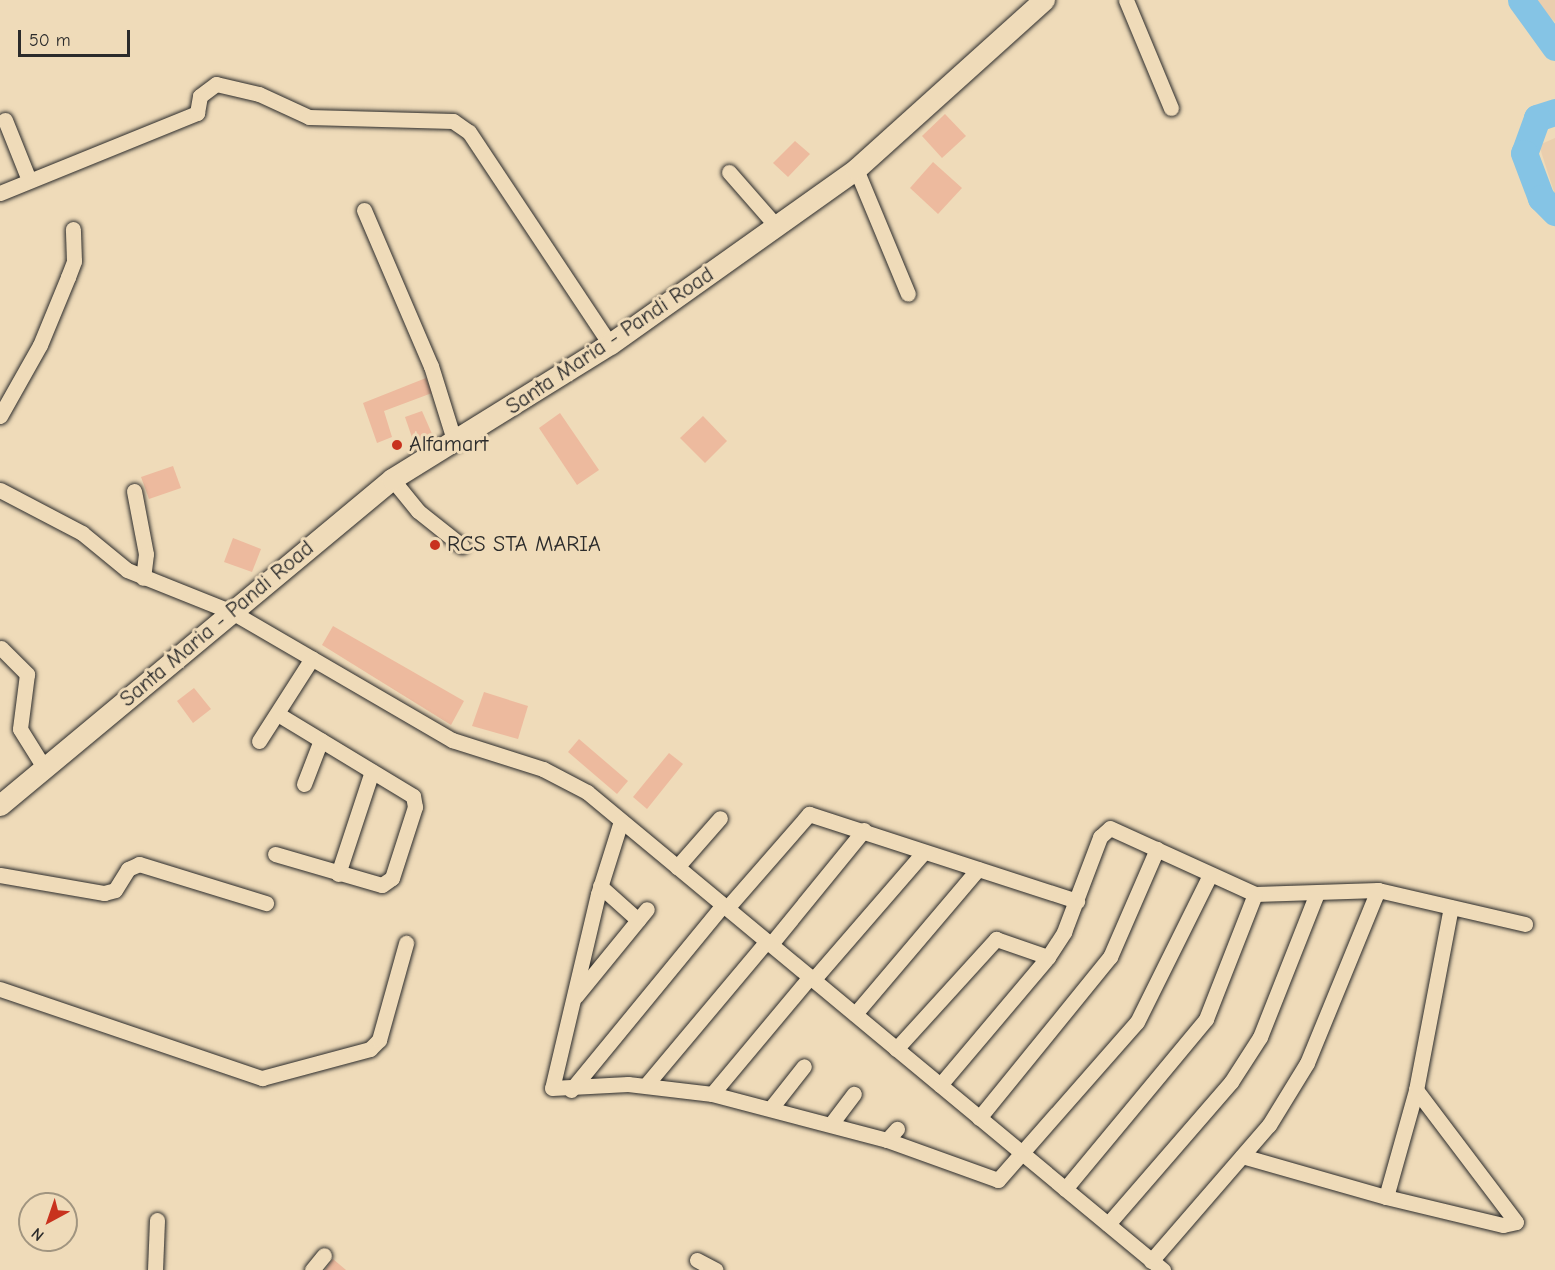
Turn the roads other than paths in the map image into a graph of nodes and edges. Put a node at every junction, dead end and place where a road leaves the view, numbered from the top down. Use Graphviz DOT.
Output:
graph roads {
  1 [pos="1044,0"];
  2 [pos="1126,0"];
  3 [pos="1171,108"];
  4 [pos="4,120"];
  5 [pos="856,169"];
  6 [pos="729,172"];
  7 [pos="29,180"];
  8 [pos="0,193"];
  9 [pos="364,210"];
  10 [pos="778,228"];
  11 [pos="73,229"];
  12 [pos="908,294"];
  13 [pos="610,344"];
  14 [pos="0,416"];
  15 [pos="454,443"];
  16 [pos="392,479"];
  17 [pos="0,490"];
  18 [pos="134,491"];
  19 [pos="462,546"];
  20 [pos="143,578"];
  21 [pos="232,612"];
  22 [pos="1,648"];
  23 [pos="312,658"];
  24 [pos="279,715"];
  25 [pos="321,740"];
  26 [pos="259,741"];
  27 [pos="45,770"];
  28 [pos="372,771"];
  29 [pos="304,784"];
  30 [pos="0,805"];
  31 [pos="720,818"];
  32 [pos="621,820"];
  33 [pos="864,831"];
  34 [pos="1156,849"];
  35 [pos="924,852"];
  36 [pos="275,854"];
  37 [pos="677,867"];
  38 [pos="978,869"];
  39 [pos="338,874"];
  40 [pos="0,875"];
  41 [pos="1209,877"];
  42 [pos="600,886"];
  43 [pos="1378,890"];
  44 [pos="1317,893"];
  45 [pos="1255,894"];
  46 [pos="1077,901"];
  47 [pos="266,903"];
  48 [pos="725,906"];
  49 [pos="1451,907"];
  50 [pos="1525,924"];
  51 [pos="406,943"];
  52 [pos="769,943"];
  53 [pos="1048,957"];
  54 [pos="812,979"];
  55 [pos="0,989"];
  56 [pos="573,1001"];
  57 [pos="855,1014"];
  58 [pos="896,1049"];
  59 [pos="804,1066"];
  60 [pos="646,1085"];
  61 [pos="940,1085"];
  62 [pos="571,1090"];
  63 [pos="1416,1090"];
  64 [pos="712,1094"];
  65 [pos="854,1094"];
  66 [pos="771,1108"];
  67 [pos="979,1118"];
  68 [pos="831,1124"];
  69 [pos="1024,1155"];
  70 [pos="1242,1156"];
  71 [pos="1065,1189"];
  72 [pos="1386,1197"];
  73 [pos="157,1220"];
  74 [pos="1108,1224"];
  75 [pos="324,1255"];
  76 [pos="698,1260"];
  77 [pos="1157,1265"];
  78 [pos="155,1270"];
  79 [pos="312,1270"];
  80 [pos="716,1270"];
  1 -- 5 [label="main road, Santa Maria - Pandi Road"];
  2 -- 3 [label="street"];
  4 -- 7 [label="street"];
  5 -- 10 [label="main road, Santa Maria - Pandi Road"];
  5 -- 12 [label="street"];
  6 -- 10 [label="street"];
  7 -- 8 [label="street"];
  7 -- 13 [label="street"];
  9 -- 15 [label="street"];
  10 -- 13 [label="main road, Santa Maria - Pandi Road"];
  11 -- 14 [label="street"];
  13 -- 15 [label="main road, Santa Maria - Pandi Road"];
  15 -- 16 [label="main road, Santa Maria - Pandi Road"];
  16 -- 19 [label="street"];
  16 -- 21 [label="main road, Santa Maria - Pandi Road"];
  17 -- 20 [label="street"];
  18 -- 20 [label="street"];
  20 -- 21 [label="street"];
  21 -- 23 [label="street"];
  21 -- 27 [label="main road, Santa Maria - Pandi Road"];
  22 -- 27 [label="street"];
  23 -- 24 [label="street"];
  23 -- 32 [label="street"];
  24 -- 25 [label="street"];
  24 -- 26 [label="street"];
  25 -- 28 [label="street"];
  25 -- 29 [label="street"];
  27 -- 30 [label="main road, Santa Maria - Pandi Road"];
  28 -- 39 [label="street"];
  28 -- 39 [label="street"];
  31 -- 37 [label="street"];
  32 -- 37 [label="street"];
  32 -- 42 [label="street"];
  33 -- 35 [label="street"];
  33 -- 48 [label="street"];
  33 -- 52 [label="street"];
  34 -- 41 [label="street"];
  34 -- 46 [label="street"];
  34 -- 67 [label="street"];
  35 -- 38 [label="street"];
  35 -- 54 [label="street"];
  36 -- 39 [label="street"];
  37 -- 48 [label="street"];
  38 -- 46 [label="street"];
  38 -- 57 [label="street"];
  40 -- 47 [label="street"];
  41 -- 45 [label="street"];
  41 -- 69 [label="street"];
  42 -- 56 [label="street"];
  42 -- 56 [label="street"];
  43 -- 44 [label="street"];
  43 -- 49 [label="street"];
  43 -- 70 [label="street"];
  44 -- 45 [label="street"];
  44 -- 74 [label="street"];
  45 -- 71 [label="street"];
  46 -- 53 [label="street"];
  48 -- 52 [label="street"];
  48 -- 62 [label="street"];
  49 -- 50 [label="street"];
  49 -- 63 [label="street"];
  51 -- 55 [label="street"];
  52 -- 54 [label="street"];
  52 -- 60 [label="street"];
  53 -- 58 [label="street"];
  53 -- 61 [label="street"];
  54 -- 57 [label="street"];
  54 -- 64 [label="street"];
  56 -- 62 [label="street"];
  57 -- 58 [label="street"];
  58 -- 61 [label="street"];
  59 -- 66 [label="street"];
  60 -- 62 [label="street"];
  60 -- 64 [label="street"];
  61 -- 67 [label="street"];
  63 -- 72 [label="street"];
  63 -- 72 [label="street"];
  64 -- 66 [label="street"];
  65 -- 68 [label="street"];
  66 -- 68 [label="street"];
  67 -- 69 [label="street"];
  68 -- 69 [label="street"];
  69 -- 71 [label="street"];
  70 -- 72 [label="street"];
  70 -- 77 [label="street"];
  71 -- 74 [label="street"];
  73 -- 78 [label="street"];
  74 -- 77 [label="street"];
  75 -- 79 [label="street"];
  76 -- 80 [label="street"];
}
